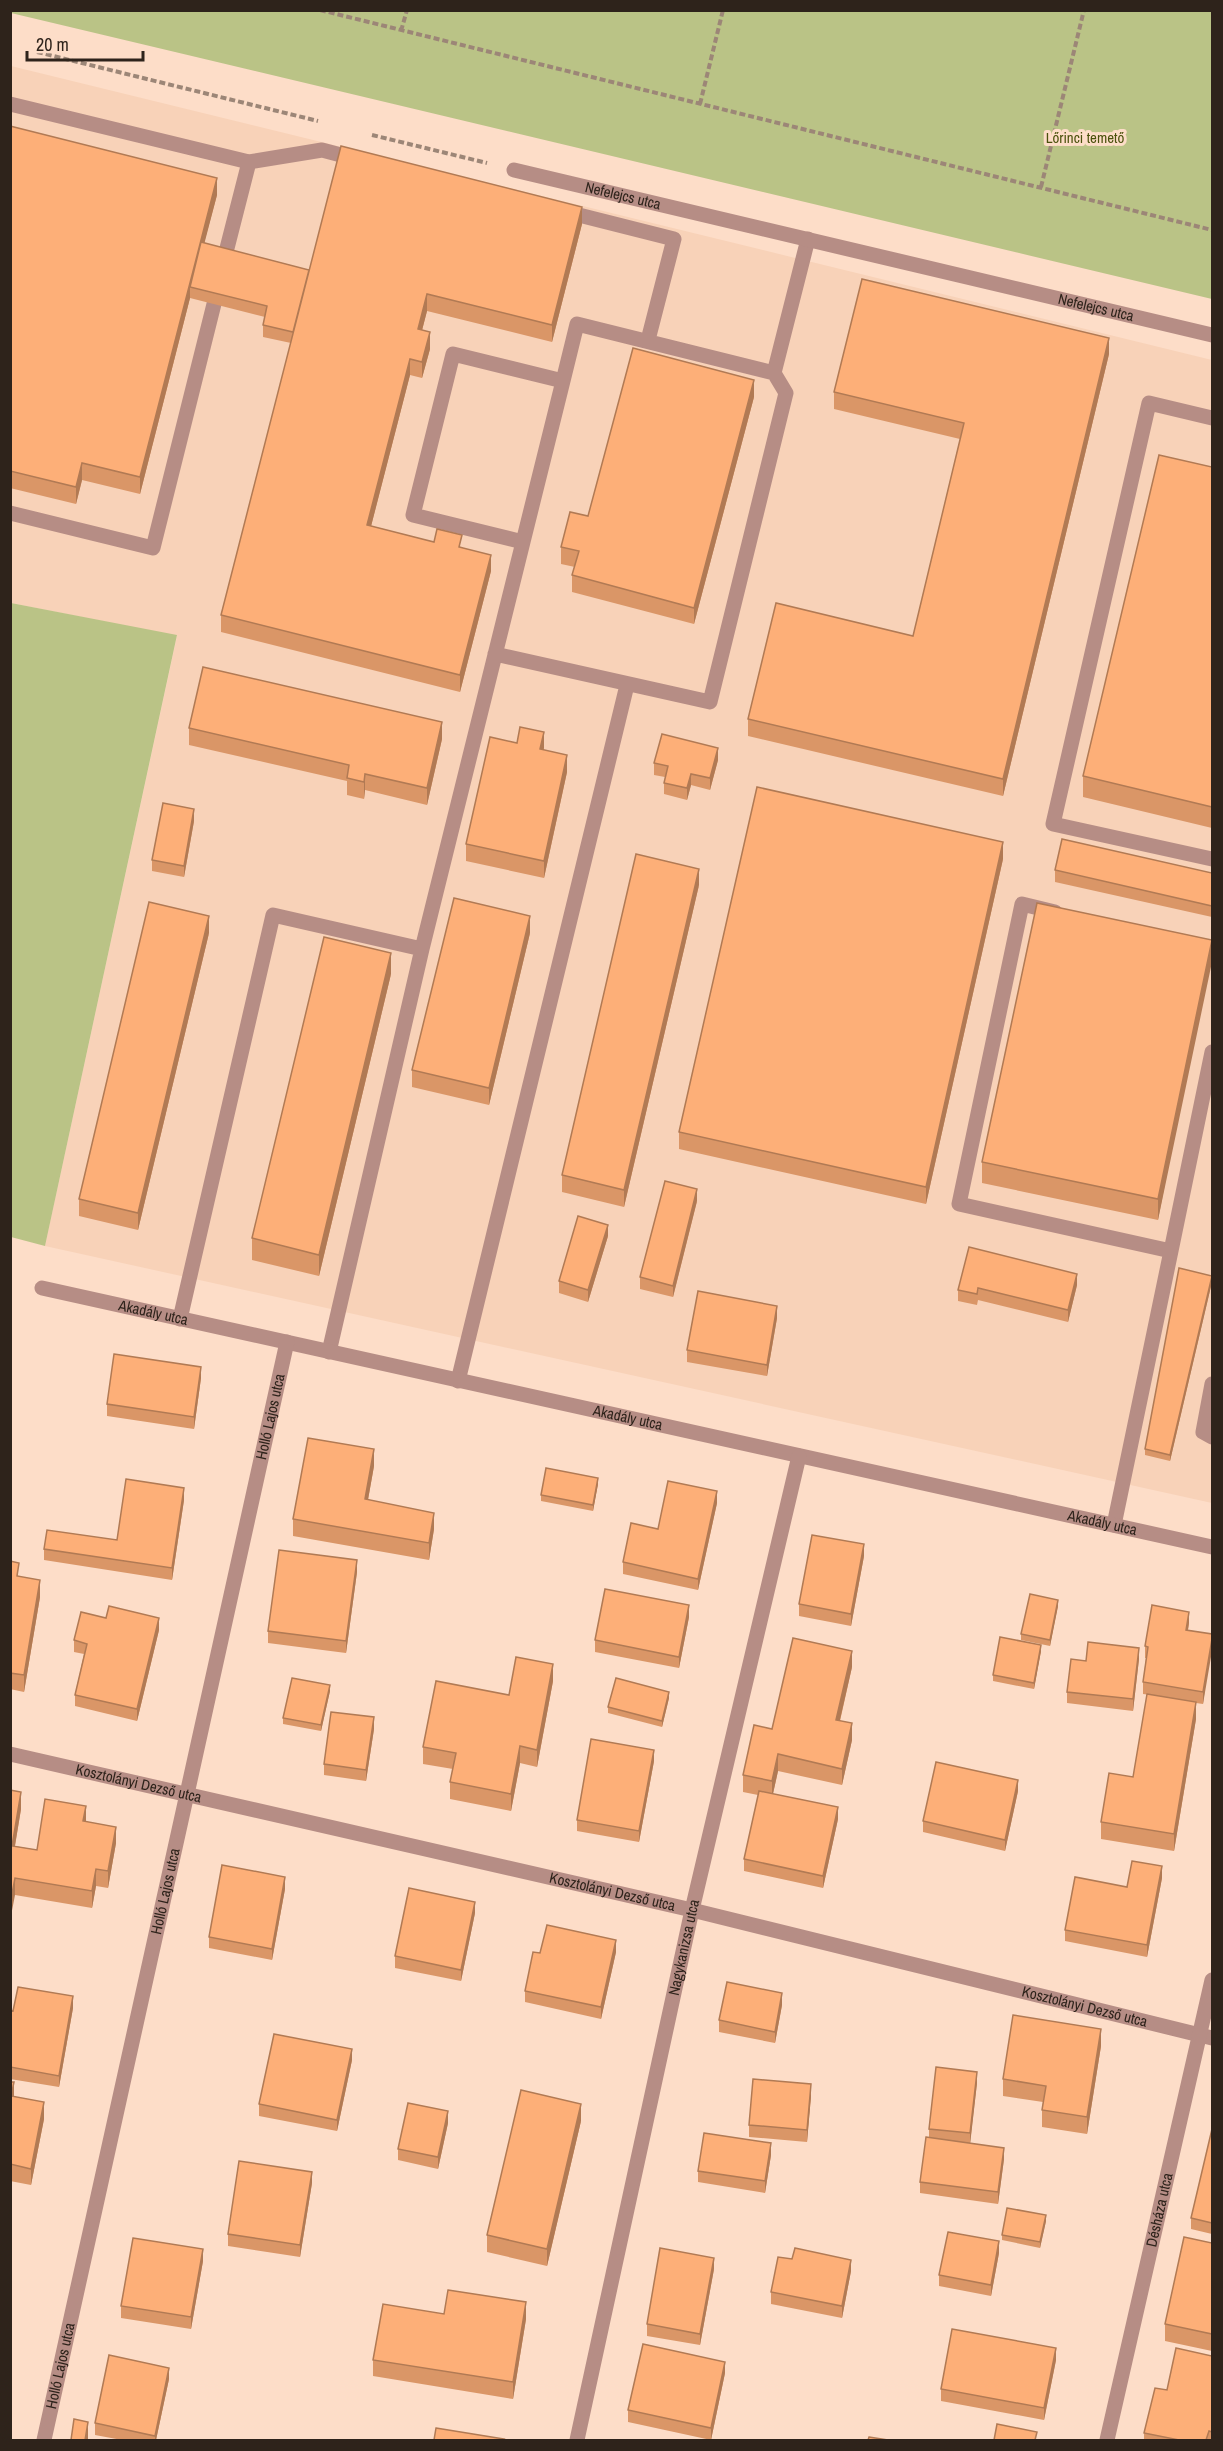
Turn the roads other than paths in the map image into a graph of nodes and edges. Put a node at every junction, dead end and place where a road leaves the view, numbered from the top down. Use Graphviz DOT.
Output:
graph roads {
  1 [pos="10,104"];
  2 [pos="249,162"];
  3 [pos="368,162"];
  4 [pos="514,170"];
  5 [pos="549,207"];
  6 [pos="808,239"];
  7 [pos="224,260"];
  8 [pos="213,304"];
  9 [pos="1212,334"];
  10 [pos="648,340"];
  11 [pos="774,373"];
  12 [pos="563,381"];
  13 [pos="1212,418"];
  14 [pos="10,513"];
  15 [pos="523,542"];
  16 [pos="495,654"];
  17 [pos="627,686"];
  18 [pos="1212,859"];
  19 [pos="1067,914"];
  20 [pos="422,949"];
  21 [pos="1212,1052"];
  22 [pos="1171,1251"];
  23 [pos="42,1288"];
  24 [pos="180,1318"];
  25 [pos="286,1342"];
  26 [pos="329,1352"];
  27 [pos="458,1381"];
  28 [pos="1212,1384"];
  29 [pos="1208,1434"];
  30 [pos="799,1456"];
  31 [pos="1114,1525"];
  32 [pos="1212,1543"];
  33 [pos="10,1754"];
  34 [pos="185,1795"];
  35 [pos="692,1910"];
  36 [pos="1212,1980"];
  37 [pos="1207,2037"];
  38 [pos="44,2440"];
  39 [pos="577,2440"];
  40 [pos="1107,2440"];
  1 -- 2 [label="street"];
  2 -- 3 [label="street"];
  2 -- 7 [label="street"];
  4 -- 6 [label="street, Nefelejcs utca"];
  5 -- 10 [label="street"];
  6 -- 9 [label="street, Nefelejcs utca"];
  6 -- 11 [label="street"];
  8 -- 14 [label="street"];
  10 -- 11 [label="street"];
  10 -- 12 [label="street"];
  11 -- 17 [label="street"];
  12 -- 15 [label="street"];
  12 -- 15 [label="street"];
  13 -- 18 [label="street"];
  15 -- 16 [label="street"];
  16 -- 17 [label="street"];
  16 -- 20 [label="street"];
  17 -- 27 [label="street"];
  19 -- 22 [label="street"];
  20 -- 24 [label="street"];
  20 -- 26 [label="street"];
  21 -- 22 [label="street"];
  22 -- 31 [label="street"];
  23 -- 24 [label="street, Akadály utca"];
  24 -- 25 [label="street, Akadály utca"];
  25 -- 26 [label="street, Akadály utca"];
  25 -- 34 [label="street, Holló Lajos utca"];
  26 -- 27 [label="street, Akadály utca"];
  27 -- 30 [label="street, Akadály utca"];
  28 -- 29 [label="street"];
  30 -- 31 [label="street, Akadály utca"];
  30 -- 35 [label="street, Nagykanizsa utca"];
  31 -- 32 [label="street, Akadály utca"];
  33 -- 34 [label="street, Kosztolányi Dezső utca"];
  34 -- 35 [label="street, Kosztolányi Dezső utca"];
  34 -- 38 [label="street, Holló Lajos utca"];
  35 -- 37 [label="street, Kosztolányi Dezső utca"];
  35 -- 39 [label="street, Nagykanizsa utca"];
  36 -- 37 [label="street, Désháza utca"];
  37 -- 40 [label="street, Désháza utca"];
}
